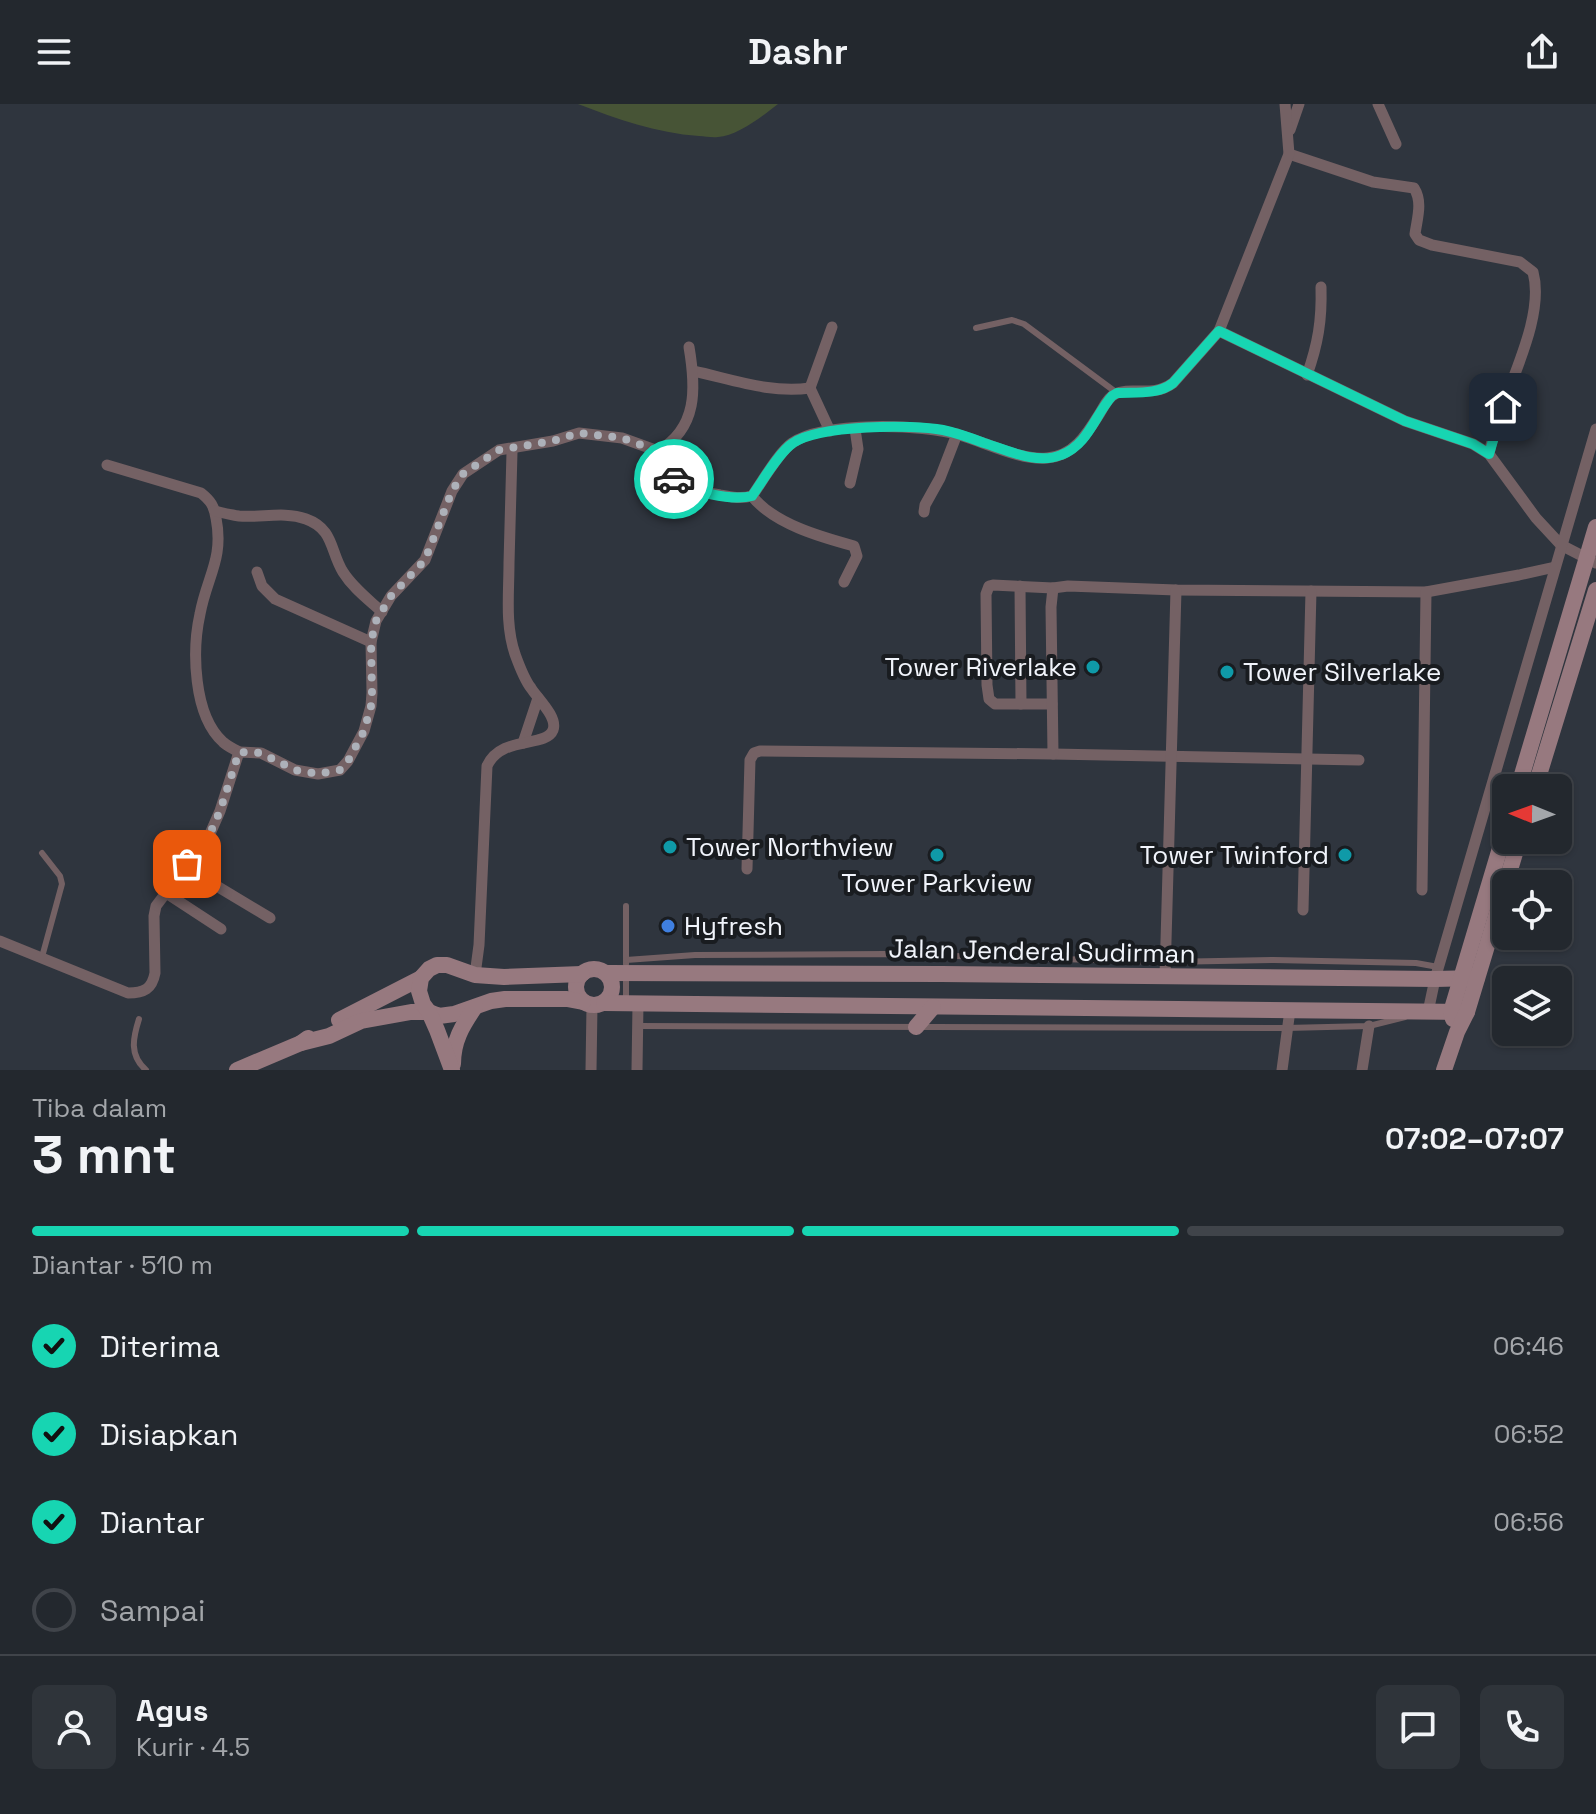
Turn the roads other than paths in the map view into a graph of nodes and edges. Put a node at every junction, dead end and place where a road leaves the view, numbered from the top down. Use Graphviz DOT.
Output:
graph roads {
  1 [pos="1285,104"];
  2 [pos="1299,104"];
  3 [pos="1378,104"];
  4 [pos="1288,134"];
  5 [pos="1396,144"];
  6 [pos="1289,154"];
  7 [pos="1321,287"];
  8 [pos="832,327"];
  9 [pos="976,328"];
  10 [pos="1219,331"];
  11 [pos="689,347"];
  12 [pos="693,371"];
  13 [pos="1307,375"];
  14 [pos="810,388"];
  15 [pos="1117,393"];
  16 [pos="855,429"];
  17 [pos="1596,429"];
  18 [pos="830,431"];
  19 [pos="957,434"];
  20 [pos="658,451"];
  21 [pos="512,452"];
  22 [pos="1489,454"];
  23 [pos="107,465"];
  24 [pos="850,483"];
  25 [pos="752,496"];
  26 [pos="215,511"];
  27 [pos="924,512"];
  28 [pos="1596,527"];
  29 [pos="1561,545"];
  30 [pos="1591,561"];
  31 [pos="1555,567"];
  32 [pos="257,572"];
  33 [pos="844,582"];
  34 [pos="1020,586"];
  35 [pos="1053,588"];
  36 [pos="1176,590"];
  37 [pos="1596,590"];
  38 [pos="1311,591"];
  39 [pos="1426,592"];
  40 [pos="382,612"];
  41 [pos="371,642"];
  42 [pos="538,698"];
  43 [pos="1021,704"];
  44 [pos="1052,704"];
  45 [pos="523,743"];
  46 [pos="239,752"];
  47 [pos="1053,754"];
  48 [pos="1171,757"];
  49 [pos="1307,759"];
  50 [pos="1359,760"];
  51 [pos="1523,774"];
  52 [pos="1539,774"];
  53 [pos="42,853"];
  54 [pos="1500,854"];
  55 [pos="1514,854"];
  56 [pos="187,864"];
  57 [pos="747,869"];
  58 [pos="1422,890"];
  59 [pos="166,893"];
  60 [pos="626,906"];
  61 [pos="1303,910"];
  62 [pos="270,918"];
  63 [pos="221,929"];
  64 [pos="0,941"];
  65 [pos="42,957"];
  66 [pos="626,966"];
  67 [pos="1165,969"];
  68 [pos="606,973"];
  69 [pos="1436,973"];
  70 [pos="582,974"];
  71 [pos="475,975"];
  72 [pos="421,978"];
  73 [pos="1469,978"];
  74 [pos="593,1003"];
  75 [pos="632,1004"];
  76 [pos="478,1005"];
  77 [pos="933,1007"];
  78 [pos="1290,1010"];
  79 [pos="1337,1011"];
  80 [pos="429,1012"];
  81 [pos="1428,1012"];
  82 [pos="1459,1012"];
  83 [pos="139,1019"];
  84 [pos="638,1026"];
  85 [pos="1369,1026"];
  86 [pos="916,1027"];
  87 [pos="1319,1027"];
  88 [pos="1286,1028"];
  89 [pos="301,1043"];
  90 [pos="146,1070"];
  91 [pos="237,1070"];
  92 [pos="452,1070"];
  93 [pos="591,1070"];
  94 [pos="637,1070"];
  95 [pos="1282,1070"];
  96 [pos="1362,1070"];
  97 [pos="1444,1070"];
  1 -- 4 [label="street"];
  2 -- 4 [label="street"];
  3 -- 5 [label="street"];
  4 -- 6 [label="street"];
  6 -- 10 [label="street"];
  6 -- 22 [label="street"];
  7 -- 13 [label="street"];
  8 -- 14 [label="street"];
  9 -- 15 [label="lane"];
  10 -- 13 [label="street"];
  10 -- 15 [label="street"];
  11 -- 12 [label="street"];
  12 -- 14 [label="street"];
  12 -- 20 [label="street"];
  13 -- 22 [label="street"];
  14 -- 18 [label="street"];
  15 -- 19 [label="street"];
  16 -- 18 [label="street"];
  16 -- 19 [label="street"];
  16 -- 24 [label="street"];
  17 -- 29 [label="street"];
  18 -- 25 [label="street"];
  19 -- 27 [label="street"];
  20 -- 25 [label="street"];
  20 -- 40 [label="street"];
  21 -- 42 [label="street"];
  22 -- 29 [label="street"];
  23 -- 26 [label="street"];
  25 -- 33 [label="street"];
  26 -- 40 [label="street"];
  26 -- 46 [label="street"];
  28 -- 30 [label="street"];
  29 -- 30 [label="street"];
  29 -- 31 [label="street"];
  30 -- 51 [label="street"];
  31 -- 39 [label="street"];
  31 -- 69 [label="street"];
  32 -- 41 [label="street"];
  34 -- 35 [label="street"];
  34 -- 43 [label="street"];
  34 -- 43 [label="street"];
  35 -- 36 [label="street"];
  35 -- 44 [label="street"];
  36 -- 38 [label="street"];
  36 -- 48 [label="street"];
  37 -- 52 [label="street"];
  38 -- 39 [label="street"];
  38 -- 49 [label="street"];
  39 -- 58 [label="street"];
  40 -- 41 [label="street"];
  41 -- 46 [label="street"];
  42 -- 45 [label="street"];
  42 -- 45 [label="street"];
  43 -- 44 [label="street"];
  44 -- 47 [label="street"];
  45 -- 71 [label="street"];
  46 -- 56 [label="street"];
  47 -- 48 [label="street"];
  47 -- 57 [label="street"];
  48 -- 49 [label="street"];
  48 -- 67 [label="street"];
  49 -- 50 [label="street"];
  49 -- 61 [label="street"];
  53 -- 65 [label="lane"];
  54 -- 73 [label="street"];
  55 -- 73 [label="street"];
  56 -- 59 [label="street"];
  56 -- 62 [label="street"];
  59 -- 63 [label="street"];
  59 -- 65 [label="street"];
  60 -- 66 [label="lane"];
  64 -- 65 [label="street"];
  66 -- 67 [label="street, Jalan Jenderal Sudirman"];
  66 -- 68 [label="street, Jalan Jenderal Sudirman"];
  66 -- 75 [label="lane"];
  67 -- 69 [label="street, Jalan Jenderal Sudirman"];
  68 -- 70 [label="street"];
  68 -- 74 [label="street"];
  69 -- 73 [label="street, Jalan Jenderal Sudirman"];
  69 -- 81 [label="street"];
  70 -- 71 [label="street"];
  70 -- 74 [label="street"];
  71 -- 72 [label="street"];
  72 -- 80 [label="street"];
  72 -- 89 [label="street"];
  73 -- 82 [label="street"];
  74 -- 75 [label="street"];
  74 -- 76 [label="street"];
  74 -- 93 [label="street"];
  75 -- 77 [label="street"];
  75 -- 84 [label="street"];
  76 -- 80 [label="street"];
  76 -- 92 [label="street"];
  77 -- 78 [label="street"];
  77 -- 86 [label="street"];
  78 -- 79 [label="street"];
  78 -- 88 [label="street"];
  79 -- 81 [label="street"];
  79 -- 87 [label="street"];
  80 -- 89 [label="street"];
  80 -- 92 [label="street"];
  81 -- 82 [label="street"];
  81 -- 85 [label="lane"];
  82 -- 97 [label="street"];
  83 -- 90 [label="lane"];
  84 -- 86 [label="lane"];
  84 -- 94 [label="street"];
  85 -- 87 [label="lane"];
  85 -- 96 [label="street"];
  86 -- 88 [label="lane"];
  87 -- 88 [label="lane"];
  88 -- 95 [label="street"];
  89 -- 91 [label="street"];
}
